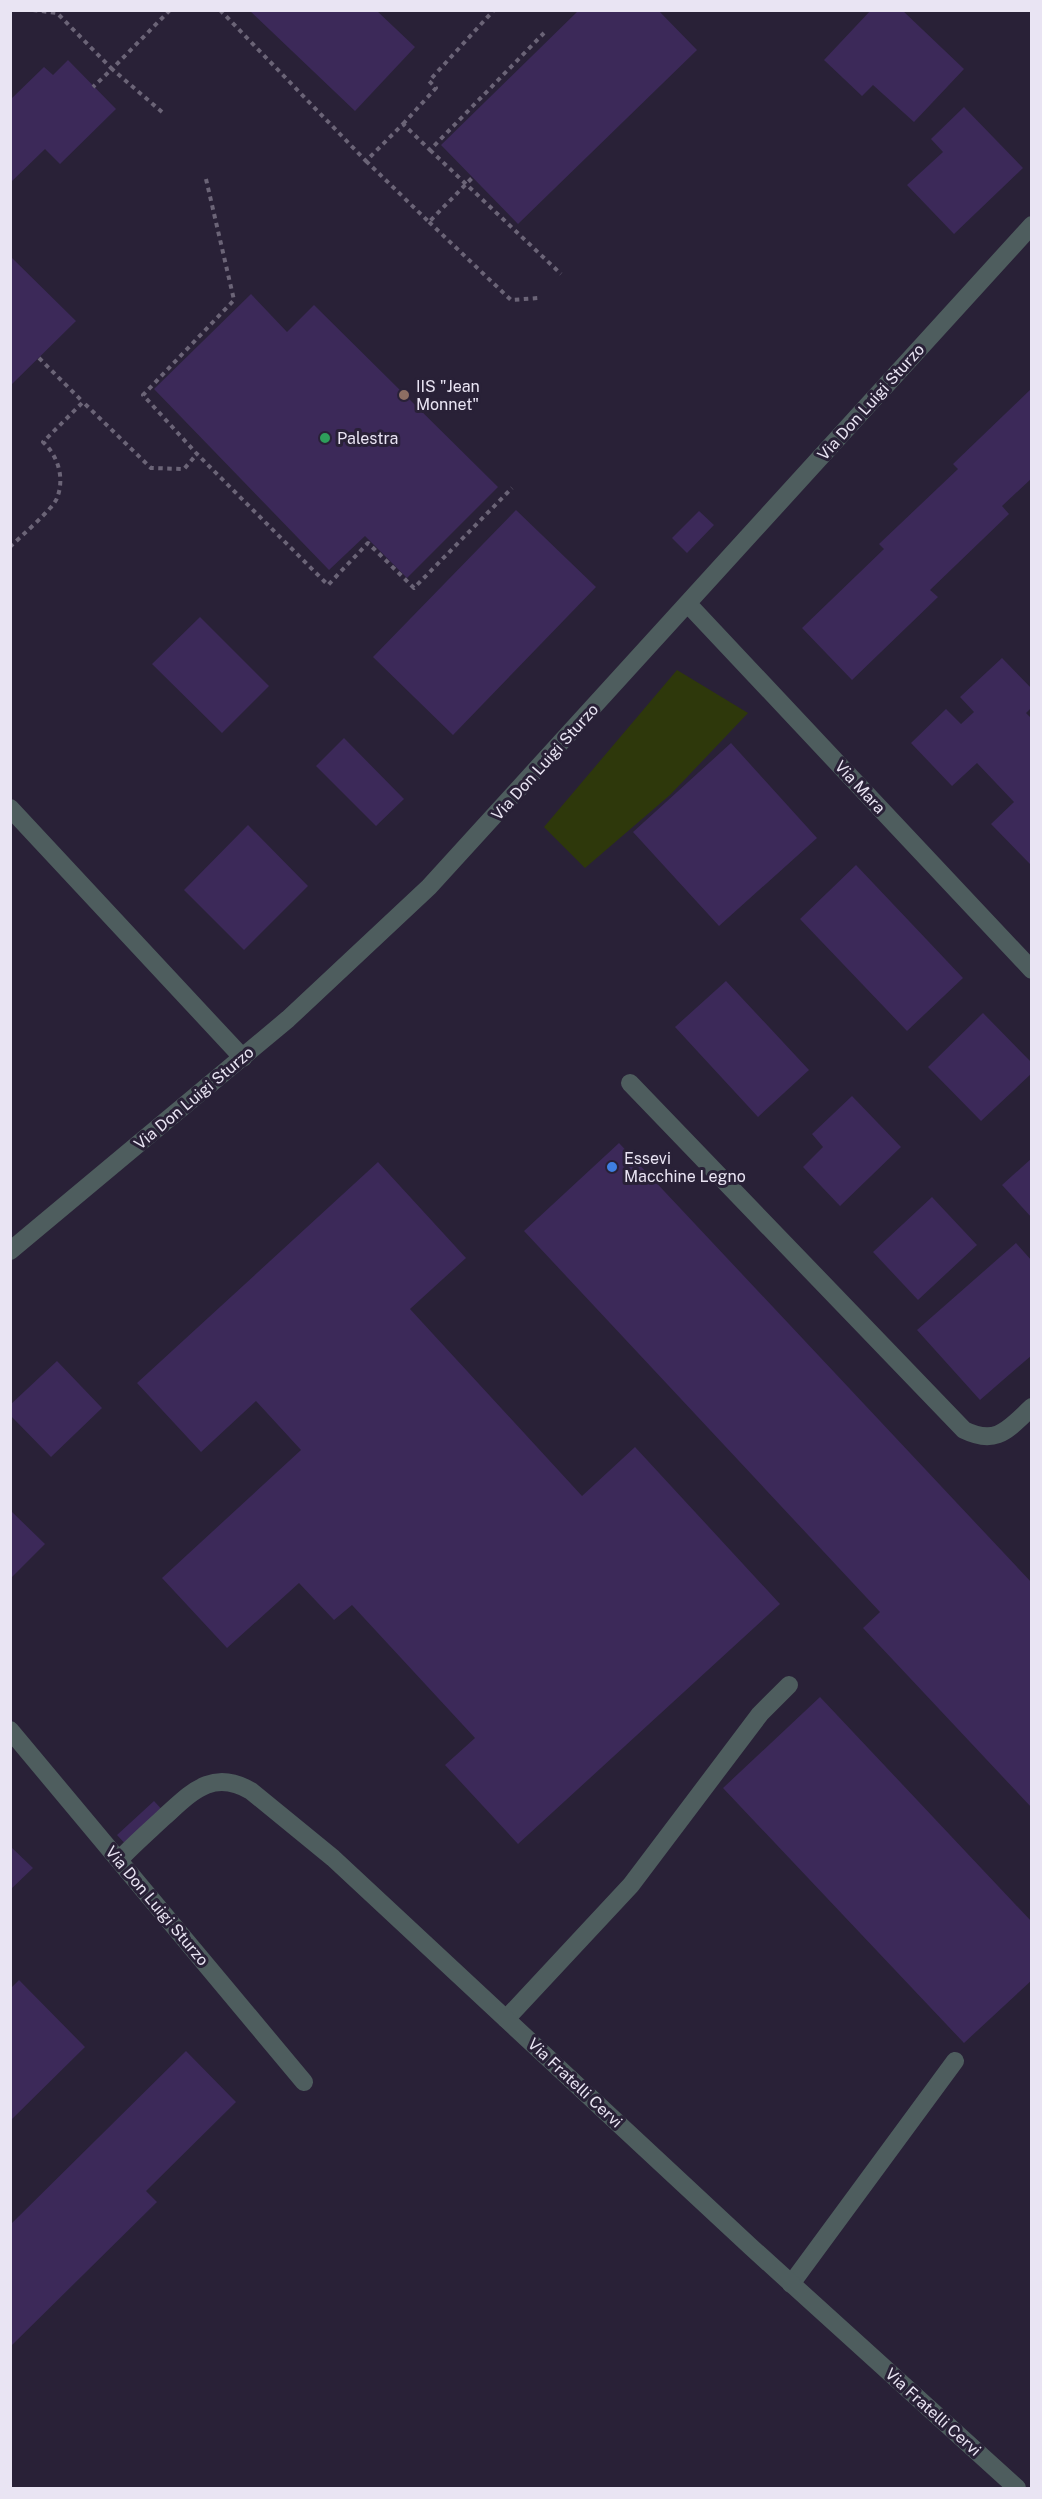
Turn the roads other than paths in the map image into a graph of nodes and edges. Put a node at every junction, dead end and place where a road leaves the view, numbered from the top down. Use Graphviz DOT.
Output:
graph roads {
  1 [pos="1032,225"];
  2 [pos="688,604"];
  3 [pos="10,808"];
  4 [pos="1032,970"];
  5 [pos="243,1058"];
  6 [pos="630,1083"];
  7 [pos="10,1251"];
  8 [pos="1032,1407"];
  9 [pos="789,1685"];
  10 [pos="10,1730"];
  11 [pos="119,1860"];
  12 [pos="506,2019"];
  13 [pos="955,2061"];
  14 [pos="304,2082"];
  15 [pos="791,2284"];
  16 [pos="1017,2488"];
  1 -- 2 [label="street, Via Don Luigi Sturzo"];
  2 -- 4 [label="street, Via Mara"];
  2 -- 5 [label="street, Via Don Luigi Sturzo"];
  3 -- 5 [label="street"];
  5 -- 7 [label="street, Via Don Luigi Sturzo"];
  6 -- 8 [label="street"];
  9 -- 12 [label="street"];
  10 -- 11 [label="street, Via Don Luigi Sturzo"];
  11 -- 12 [label="street, Via Fratelli Cervi"];
  11 -- 14 [label="street, Via Don Luigi Sturzo"];
  12 -- 15 [label="street, Via Fratelli Cervi"];
  13 -- 15 [label="street"];
  15 -- 16 [label="street, Via Fratelli Cervi"];
}
